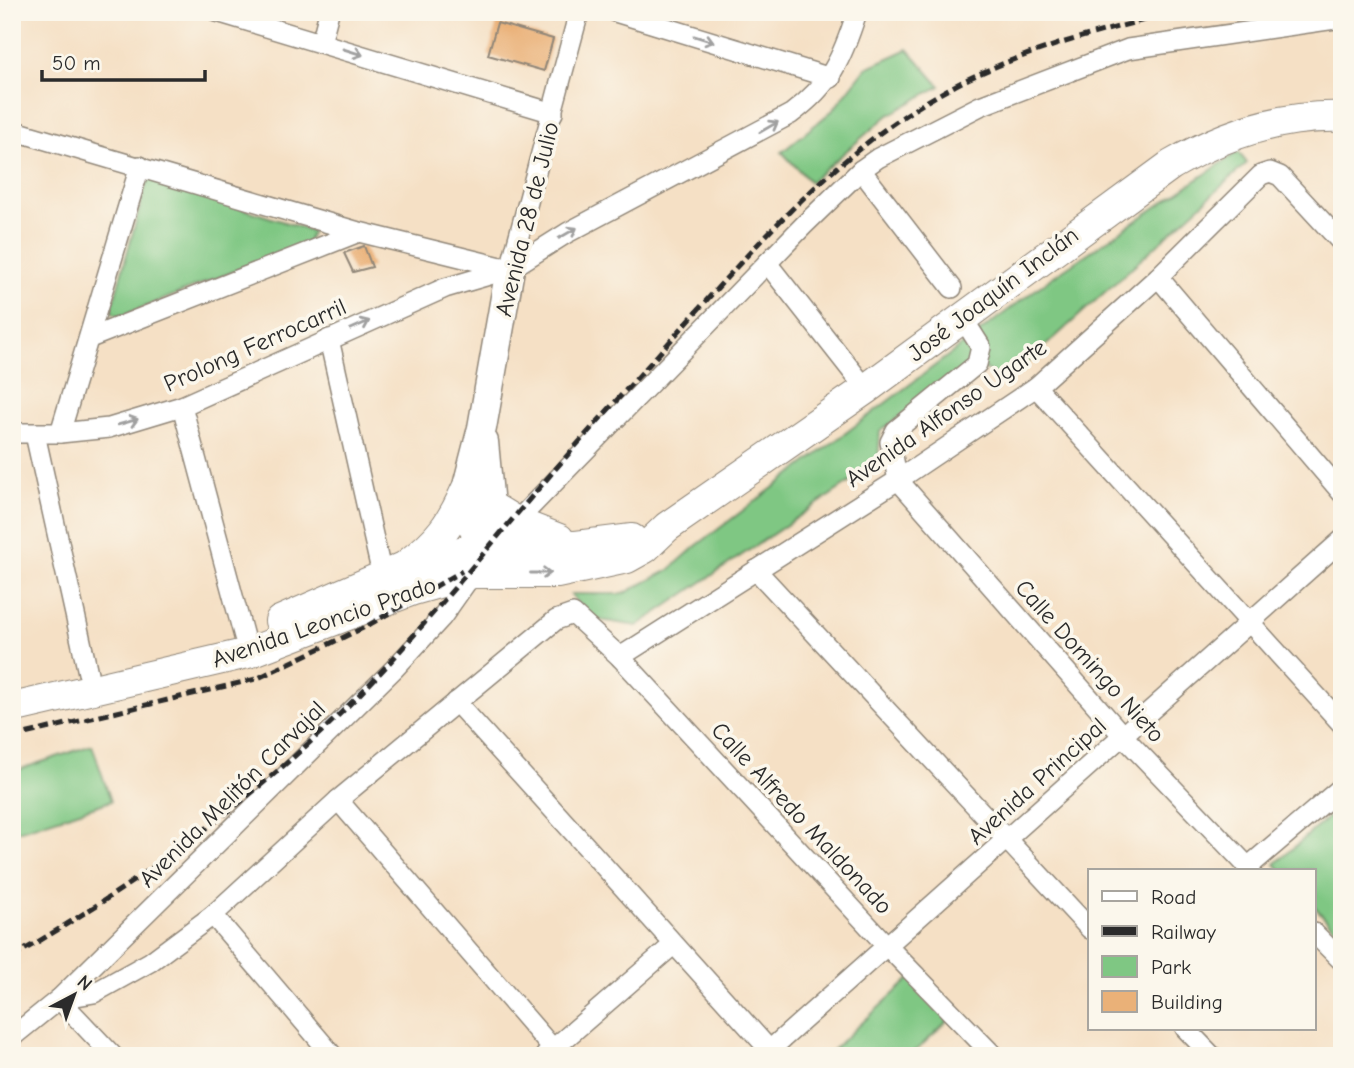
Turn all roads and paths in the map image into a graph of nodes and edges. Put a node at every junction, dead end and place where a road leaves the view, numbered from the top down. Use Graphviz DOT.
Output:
graph roads {
  1 [pos="217,12"];
  2 [pos="329,12"];
  3 [pos="579,12"];
  4 [pos="615,12"];
  5 [pos="857,12"];
  6 [pos="1342,18"];
  7 [pos="321,43"];
  8 [pos="831,78"];
  9 [pos="553,113"];
  10 [pos="1342,117"];
  11 [pos="12,130"];
  12 [pos="140,166"];
  13 [pos="861,170"];
  14 [pos="359,232"];
  15 [pos="1342,243"];
  16 [pos="767,263"];
  17 [pos="510,269"];
  18 [pos="1158,277"];
  19 [pos="952,288"];
  20 [pos="962,317"];
  21 [pos="90,338"];
  22 [pos="329,339"];
  23 [pos="1035,387"];
  24 [pos="866,389"];
  25 [pos="182,406"];
  26 [pos="482,428"];
  27 [pos="12,433"];
  28 [pos="61,433"];
  29 [pos="35,434"];
  30 [pos="898,481"];
  31 [pos="466,491"];
  32 [pos="1342,493"];
  33 [pos="491,506"];
  34 [pos="518,523"];
  35 [pos="667,527"];
  36 [pos="1342,540"];
  37 [pos="485,546"];
  38 [pos="576,546"];
  39 [pos="756,570"];
  40 [pos="394,571"];
  41 [pos="473,573"];
  42 [pos="1250,623"];
  43 [pos="244,637"];
  44 [pos="620,657"];
  45 [pos="88,673"];
  46 [pos="12,690"];
  47 [pos="456,702"];
  48 [pos="12,708"];
  49 [pos="1342,724"];
  50 [pos="1123,736"];
  51 [pos="1342,787"];
  52 [pos="338,800"];
  53 [pos="1006,842"];
  54 [pos="1249,869"];
  55 [pos="213,915"];
  56 [pos="1088,927"];
  57 [pos="1316,935"];
  58 [pos="673,945"];
  59 [pos="887,946"];
  60 [pos="1342,961"];
  61 [pos="59,999"];
  62 [pos="1187,1030"];
  63 [pos="12,1037"];
  64 [pos="552,1053"];
  65 [pos="769,1054"];
  66 [pos="113,1056"];
  67 [pos="333,1056"];
  68 [pos="994,1056"];
  69 [pos="1212,1056"];
  1 -- 7 [label="street"];
  2 -- 7 [label="street"];
  3 -- 9 [label="street, Avenida 28 de Julio"];
  4 -- 8 [label="street, one-way"];
  5 -- 8 [label="street"];
  6 -- 13 [label="street"];
  7 -- 9 [label="street, one-way"];
  17 -- 8 [label="street, Prolong Ferrocarril, one-way"];
  9 -- 17 [label="street, Avenida 28 de Julio"];
  10 -- 20 [label="main road, José Joaquín Inclán"];
  11 -- 12 [label="street"];
  12 -- 14 [label="street"];
  12 -- 21 [label="street"];
  13 -- 16 [label="street"];
  13 -- 19 [label="street"];
  14 -- 17 [label="street"];
  14 -- 21 [label="street"];
  15 -- 18 [label="street, Avenida Alfonso Ugarte"];
  16 -- 24 [label="street"];
  16 -- 34 [label="street"];
  22 -- 17 [label="street, Prolong Ferrocarril, one-way"];
  17 -- 26 [label="street, Avenida 28 de Julio"];
  18 -- 23 [label="street, Avenida Alfonso Ugarte"];
  18 -- 32 [label="street"];
  20 -- 24 [label="main road, José Joaquín Inclán"];
  20 -- 30 [label="street"];
  21 -- 28 [label="street"];
  22 -- 25 [label="street, Prolong Ferrocarril"];
  22 -- 40 [label="street"];
  23 -- 30 [label="street, Avenida Alfonso Ugarte"];
  23 -- 42 [label="street"];
  24 -- 35 [label="main road, José Joaquín Inclán"];
  28 -- 25 [label="street, Prolong Ferrocarril, one-way"];
  25 -- 43 [label="street"];
  26 -- 31 [label="street, Avenida 28 de Julio"];
  26 -- 33 [label="street, Avenida 28 de Julio"];
  27 -- 29 [label="street, Prolong Ferrocarril"];
  28 -- 29 [label="street, Prolong Ferrocarril"];
  29 -- 45 [label="street"];
  30 -- 39 [label="street, Avenida Alfonso Ugarte"];
  30 -- 50 [label="street, Calle Domingo Nieto"];
  31 -- 37 [label="street, Avenida 28 de Julio"];
  31 -- 40 [label="main road"];
  33 -- 34 [label="main road"];
  33 -- 37 [label="street, Avenida 28 de Julio"];
  34 -- 37 [label="street"];
  34 -- 38 [label="main road"];
  35 -- 38 [label="main road, José Joaquín Inclán"];
  41 -- 35 [label="main road, José Joaquín Inclán, one-way"];
  36 -- 42 [label="street, Avenida Principal"];
  37 -- 38 [label="main road, Avenida Leoncio Prado"];
  37 -- 40 [label="main road, Avenida Leoncio Prado"];
  37 -- 41 [label="street, Avenida 28 de Julio"];
  39 -- 44 [label="street, Avenida Alfonso Ugarte"];
  39 -- 53 [label="street"];
  40 -- 43 [label="main road, Avenida Leoncio Prado"];
  41 -- 48 [label="main road, Avenida Leoncio Prado"];
  41 -- 61 [label="street, Avenida Melitón Carvajal"];
  42 -- 49 [label="street"];
  42 -- 50 [label="street, Avenida Principal"];
  43 -- 45 [label="main road, Avenida Leoncio Prado"];
  44 -- 47 [label="street, Calle Alfredo Maldonado"];
  44 -- 59 [label="street, Calle Alfredo Maldonado"];
  45 -- 46 [label="main road, Avenida Leoncio Prado"];
  47 -- 52 [label="street"];
  47 -- 58 [label="street"];
  50 -- 53 [label="street, Avenida Principal"];
  50 -- 54 [label="street, Calle Domingo Nieto"];
  51 -- 54 [label="street"];
  52 -- 55 [label="street"];
  52 -- 64 [label="street"];
  53 -- 56 [label="street"];
  53 -- 59 [label="street, Avenida Principal"];
  55 -- 61 [label="street"];
  55 -- 67 [label="street"];
  57 -- 60 [label="street"];
  58 -- 64 [label="street"];
  58 -- 65 [label="street"];
  59 -- 65 [label="street, Avenida Principal"];
  59 -- 68 [label="street, Calle Alfredo Maldonado"];
  61 -- 63 [label="street, Avenida Melitón Carvajal"];
  61 -- 66 [label="street"];
  62 -- 69 [label="street"];
}
